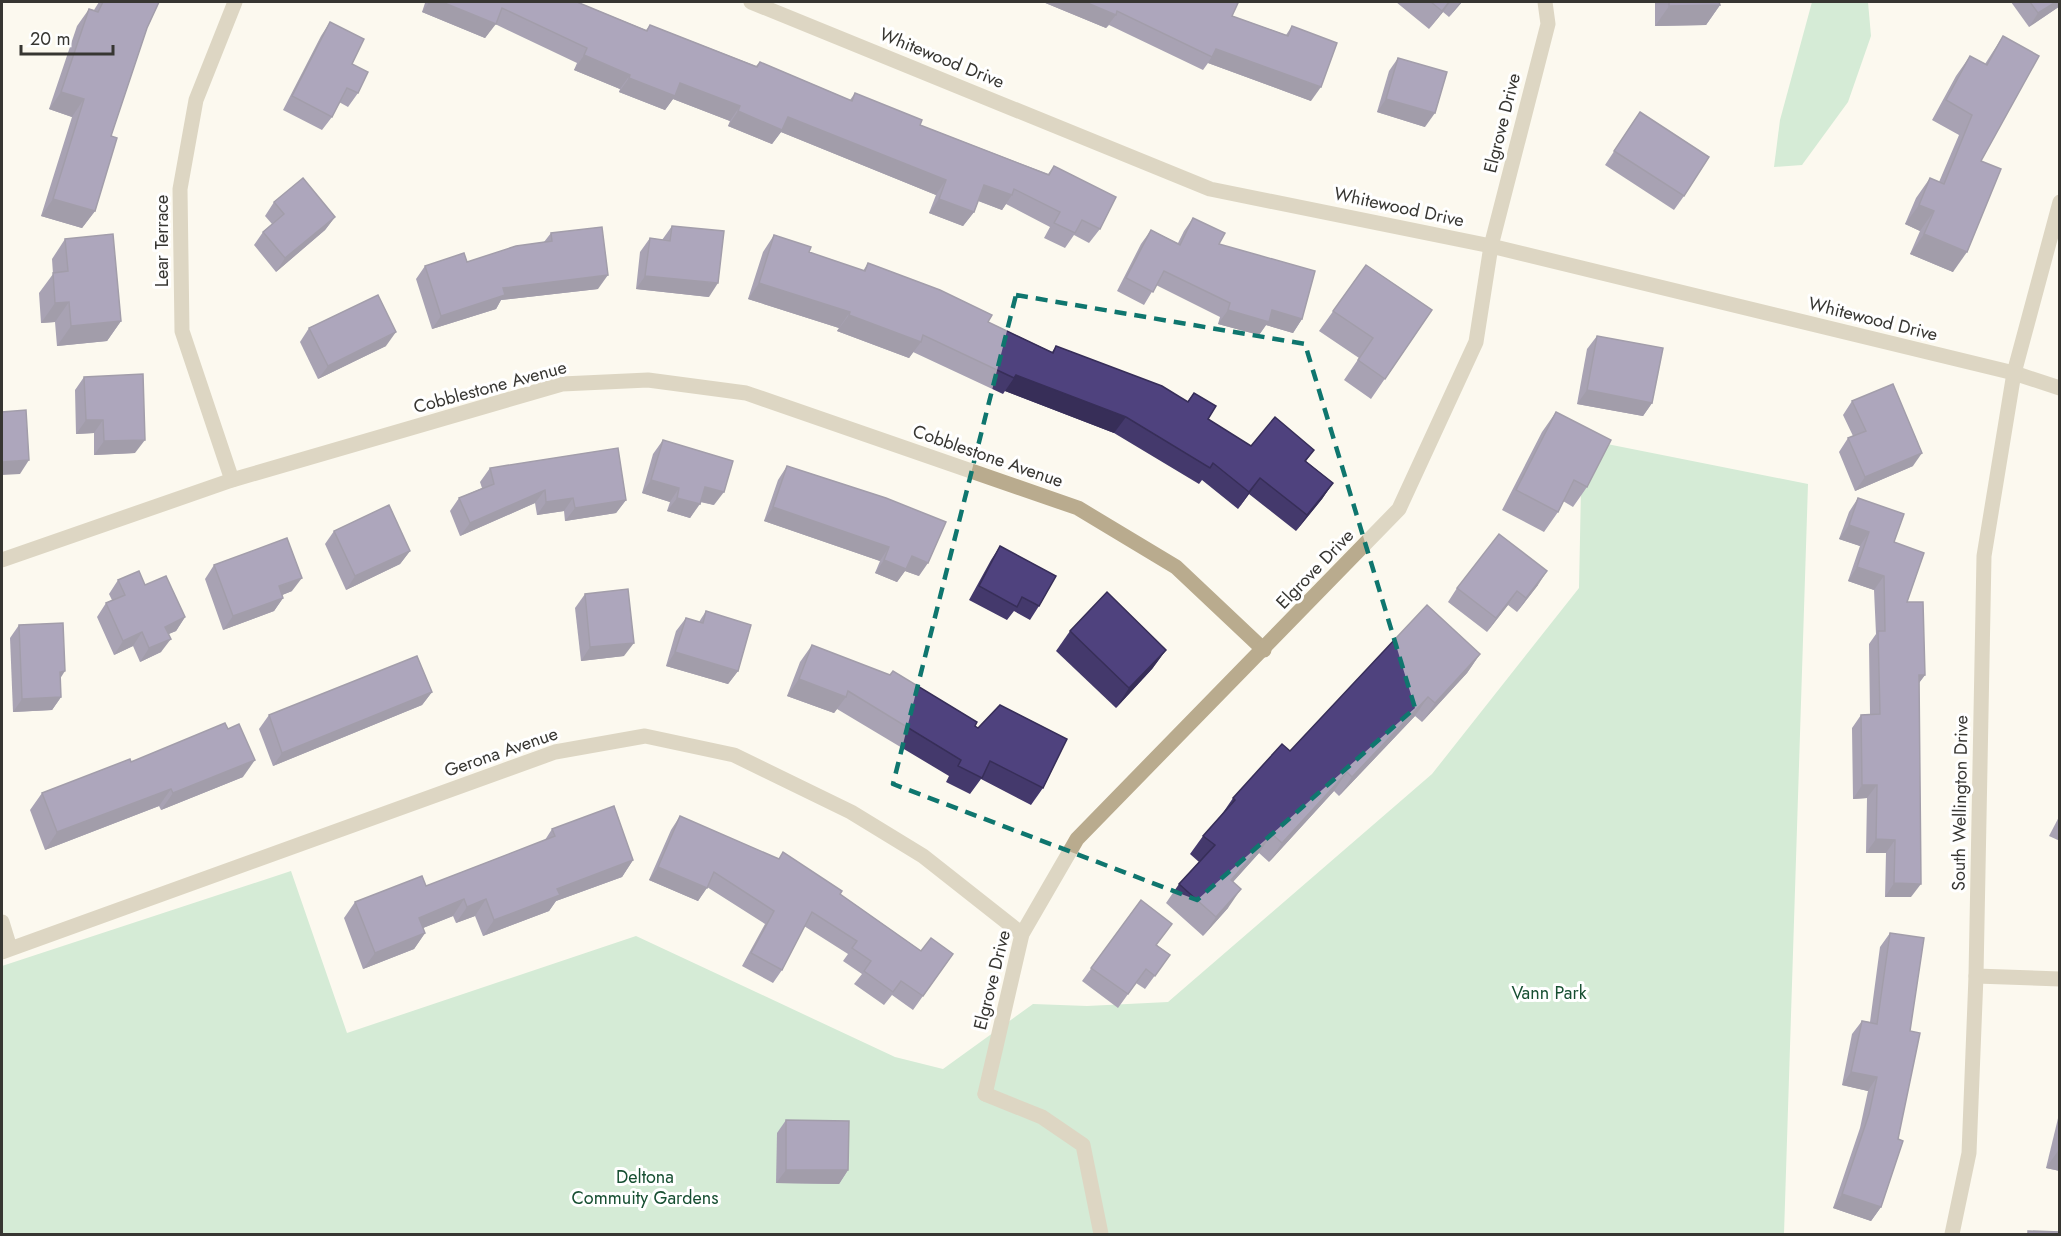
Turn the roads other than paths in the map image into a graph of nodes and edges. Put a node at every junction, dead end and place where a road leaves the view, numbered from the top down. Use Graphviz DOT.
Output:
graph roads {
  1 [pos="235,2"];
  2 [pos="751,2"];
  3 [pos="1545,2"];
  4 [pos="2060,202"];
  5 [pos="1491,246"];
  6 [pos="2014,373"];
  7 [pos="2060,388"];
  8 [pos="232,480"];
  9 [pos="2,560"];
  10 [pos="1264,650"];
  11 [pos="2,922"];
  12 [pos="1022,934"];
  13 [pos="6,950"];
  14 [pos="1976,976"];
  15 [pos="2060,979"];
  16 [pos="1101,1234"];
  17 [pos="1952,1234"];
  1 -- 8 [label="street, Lear Terrace"];
  2 -- 5 [label="street, Whitewood Drive"];
  3 -- 5 [label="street, Elgrove Drive"];
  4 -- 6 [label="street, South Wellington Drive"];
  5 -- 6 [label="street, Whitewood Drive"];
  5 -- 10 [label="street, Elgrove Drive"];
  6 -- 7 [label="street, Whitewood Drive"];
  6 -- 14 [label="street, South Wellington Drive"];
  8 -- 9 [label="street, Cobblestone Avenue"];
  8 -- 10 [label="street, Cobblestone Avenue"];
  10 -- 12 [label="street, Elgrove Drive"];
  11 -- 13 [label="street"];
  12 -- 13 [label="street, Gerona Avenue"];
  12 -- 16 [label="street, Elgrove Drive"];
  14 -- 15 [label="street"];
  14 -- 17 [label="street, South Wellington Drive"];
}
